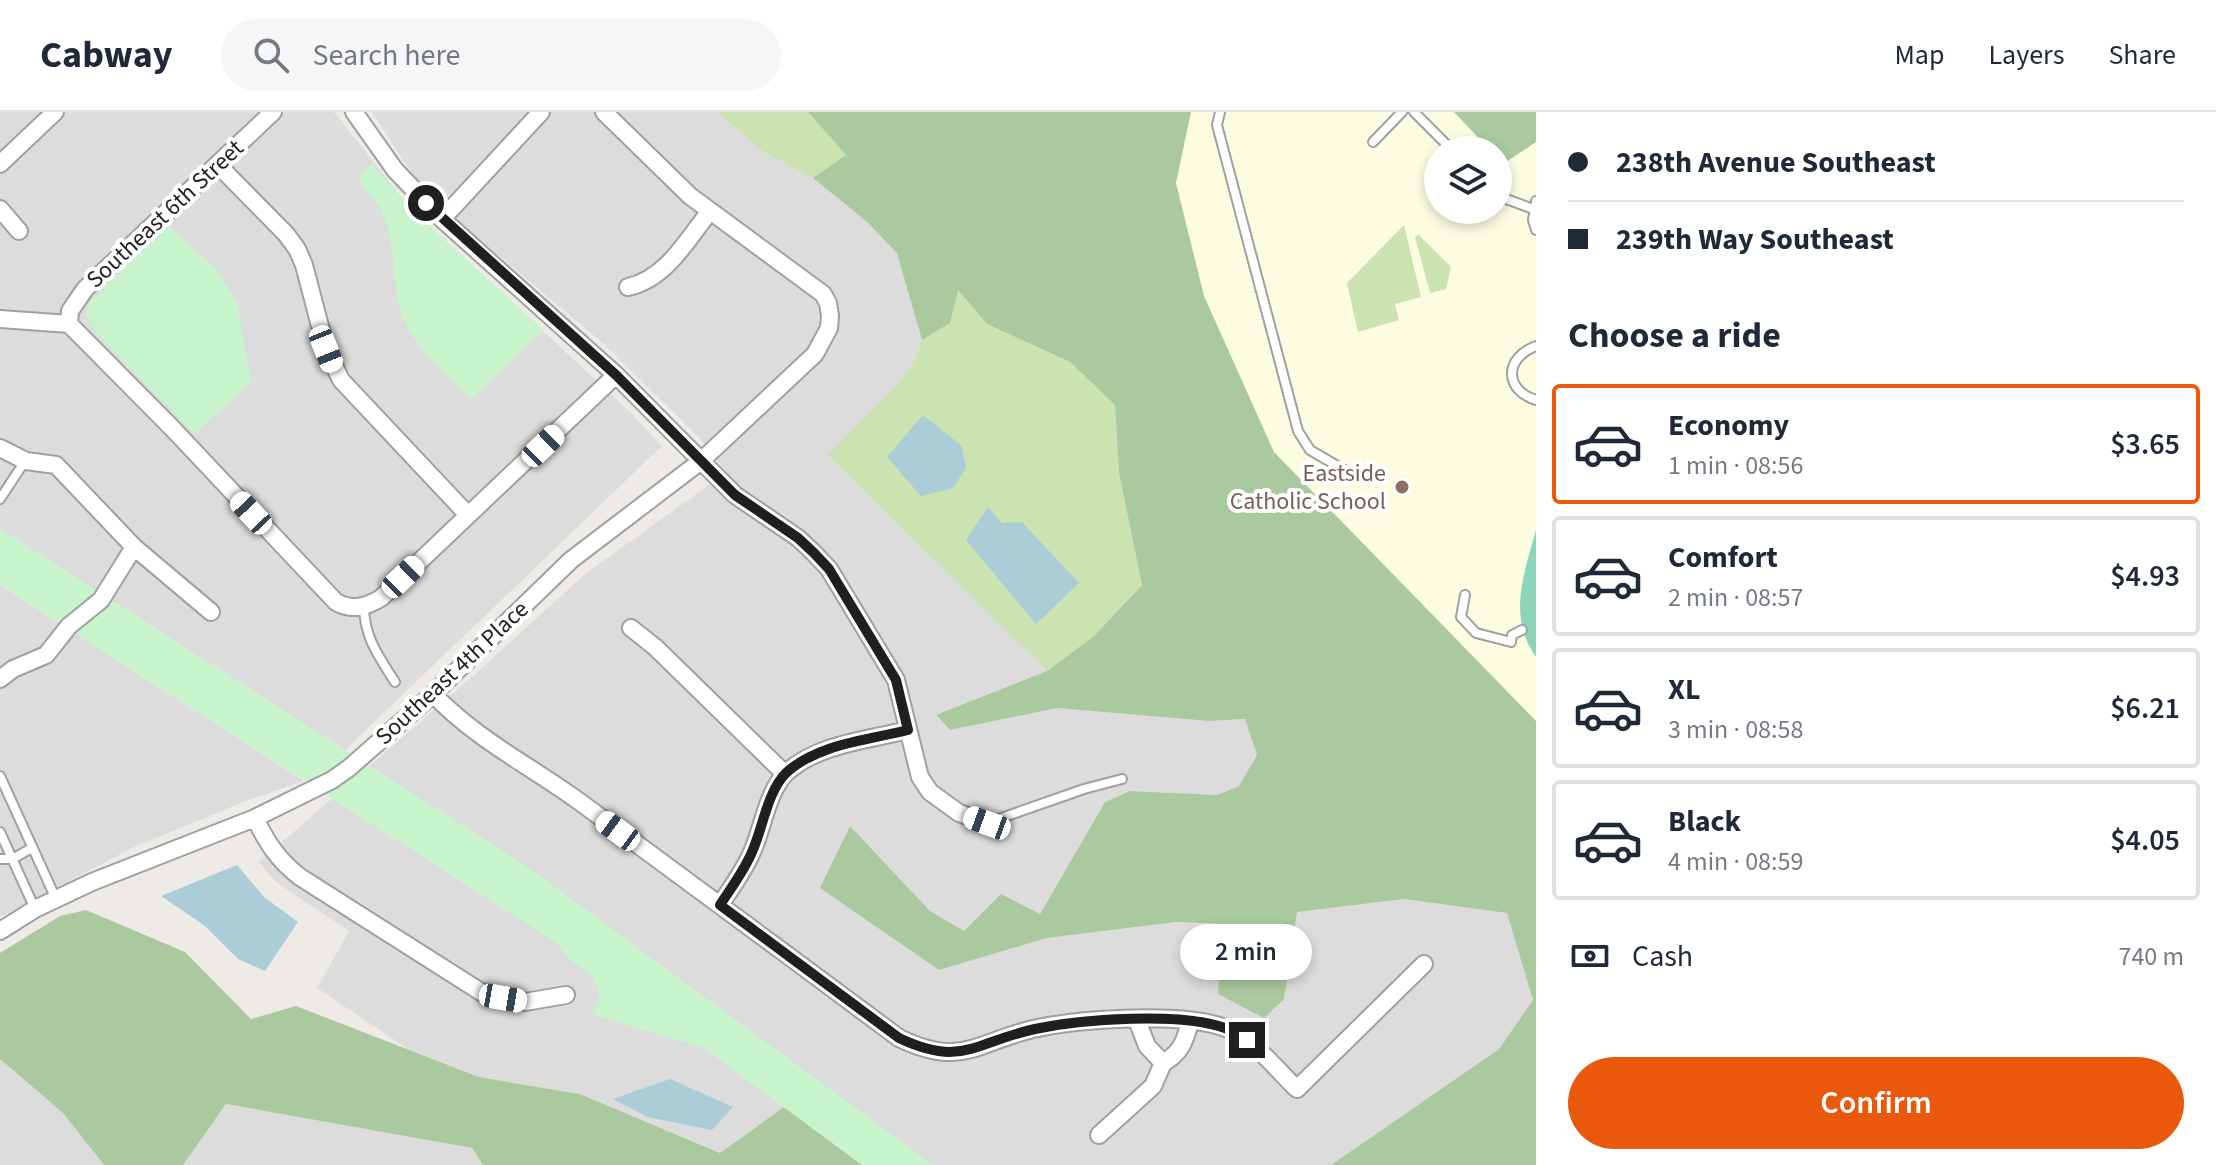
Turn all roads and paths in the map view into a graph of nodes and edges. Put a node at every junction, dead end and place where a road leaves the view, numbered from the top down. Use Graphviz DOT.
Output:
graph roads {
  1 [pos="55,112"];
  2 [pos="273,112"];
  3 [pos="354,112"];
  4 [pos="541,112"];
  5 [pos="604,112"];
  6 [pos="1220,112"];
  7 [pos="1402,112"];
  8 [pos="1414,112"];
  9 [pos="1438,136"];
  10 [pos="1373,142"];
  11 [pos="0,164"];
  12 [pos="218,165"];
  13 [pos="1512,200"];
  14 [pos="1535,206"];
  15 [pos="0,209"];
  16 [pos="710,211"];
  17 [pos="442,219"];
  18 [pos="1536,230"];
  19 [pos="19,231"];
  20 [pos="628,287"];
  21 [pos="0,319"];
  22 [pos="69,324"];
  23 [pos="1536,346"];
  24 [pos="616,375"];
  25 [pos="1536,400"];
  26 [pos="0,448"];
  27 [pos="26,461"];
  28 [pos="701,461"];
  29 [pos="1358,478"];
  30 [pos="0,499"];
  31 [pos="468,515"];
  32 [pos="134,547"];
  33 [pos="1465,595"];
  34 [pos="359,607"];
  35 [pos="211,612"];
  36 [pos="631,628"];
  37 [pos="1522,630"];
  38 [pos="4,669"];
  39 [pos="395,682"];
  40 [pos="433,694"];
  41 [pos="908,730"];
  42 [pos="785,774"];
  43 [pos="0,776"];
  44 [pos="1122,779"];
  45 [pos="255,818"];
  46 [pos="987,823"];
  47 [pos="0,832"];
  48 [pos="32,848"];
  49 [pos="0,859"];
  50 [pos="12,859"];
  51 [pos="56,899"];
  52 [pos="720,905"];
  53 [pos="35,909"];
  54 [pos="0,931"];
  55 [pos="1424,964"];
  56 [pos="566,995"];
  57 [pos="1137,1020"];
  58 [pos="1190,1022"];
  59 [pos="1163,1063"];
  60 [pos="1099,1135"];
  1 -- 11 [label="street"];
  2 -- 12 [label="street, Southeast 6th Street"];
  3 -- 17 [label="street"];
  4 -- 17 [label="street"];
  5 -- 16 [label="street"];
  6 -- 29 [label="lane"];
  7 -- 10 [label="lane"];
  8 -- 9 [label="lane"];
  12 -- 22 [label="street, Southeast 6th Street"];
  12 -- 31 [label="street"];
  13 -- 14 [label="lane"];
  14 -- 18 [label="lane"];
  15 -- 19 [label="street"];
  16 -- 20 [label="street"];
  16 -- 28 [label="street, Southeast 4th Place"];
  17 -- 24 [label="street"];
  21 -- 22 [label="street"];
  22 -- 34 [label="street"];
  23 -- 25 [label="lane"];
  24 -- 28 [label="street"];
  24 -- 31 [label="street"];
  26 -- 27 [label="street"];
  27 -- 30 [label="lane"];
  27 -- 32 [label="street"];
  28 -- 40 [label="street, Southeast 4th Place"];
  28 -- 41 [label="street"];
  31 -- 34 [label="street"];
  32 -- 35 [label="street"];
  32 -- 38 [label="street"];
  33 -- 37 [label="lane"];
  34 -- 39 [label="lane"];
  36 -- 42 [label="street"];
  40 -- 45 [label="street, Southeast 4th Place"];
  40 -- 52 [label="street"];
  41 -- 42 [label="street"];
  41 -- 46 [label="street"];
  42 -- 52 [label="street"];
  43 -- 48 [label="lane"];
  44 -- 46 [label="lane"];
  45 -- 51 [label="street, Southeast 4th Place"];
  45 -- 56 [label="street"];
  47 -- 50 [label="lane"];
  48 -- 50 [label="lane"];
  48 -- 51 [label="lane"];
  49 -- 50 [label="lane"];
  50 -- 53 [label="lane"];
  51 -- 53 [label="street, Southeast 4th Place"];
  52 -- 57 [label="street"];
  53 -- 54 [label="street, Southeast 4th Place"];
  55 -- 58 [label="street"];
  57 -- 58 [label="street"];
  57 -- 59 [label="street"];
  58 -- 59 [label="street"];
  59 -- 60 [label="street"];
}
